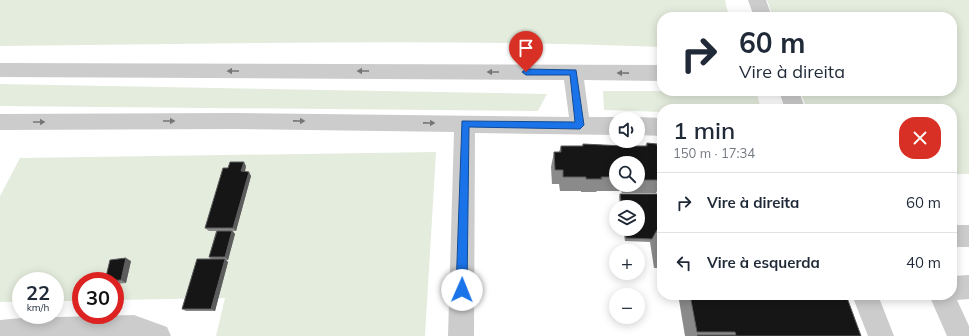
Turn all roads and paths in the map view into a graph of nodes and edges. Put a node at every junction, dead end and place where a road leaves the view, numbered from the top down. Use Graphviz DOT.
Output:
graph roads {
  1 [pos="757,0"];
  2 [pos="761,12"];
  3 [pos="0,70"];
  4 [pos="574,72"];
  5 [pos="657,73"];
  6 [pos="0,122"];
  7 [pos="465,123"];
  8 [pos="580,125"];
  9 [pos="609,126"];
  10 [pos="645,126"];
  11 [pos="657,127"];
  12 [pos="957,236"];
  13 [pos="969,236"];
  14 [pos="969,287"];
  15 [pos="957,288"];
  16 [pos="867,300"];
  17 [pos="944,300"];
  18 [pos="146,332"];
  19 [pos="0,333"];
  20 [pos="461,336"];
  21 [pos="881,336"];
  22 [pos="960,336"];
  1 -- 2 [label="street"];
  4 -- 3 [label="street, one-way"];
  5 -- 4 [label="street, one-way"];
  4 -- 8 [label="street"];
  6 -- 7 [label="street, one-way"];
  7 -- 8 [label="street"];
  7 -- 20 [label="street"];
  8 -- 9 [label="street"];
  10 -- 11 [label="street"];
  12 -- 13 [label="street"];
  14 -- 15 [label="street"];
  16 -- 21 [label="street"];
  17 -- 22 [label="street"];
  18 -- 19 [label="street"];
}
